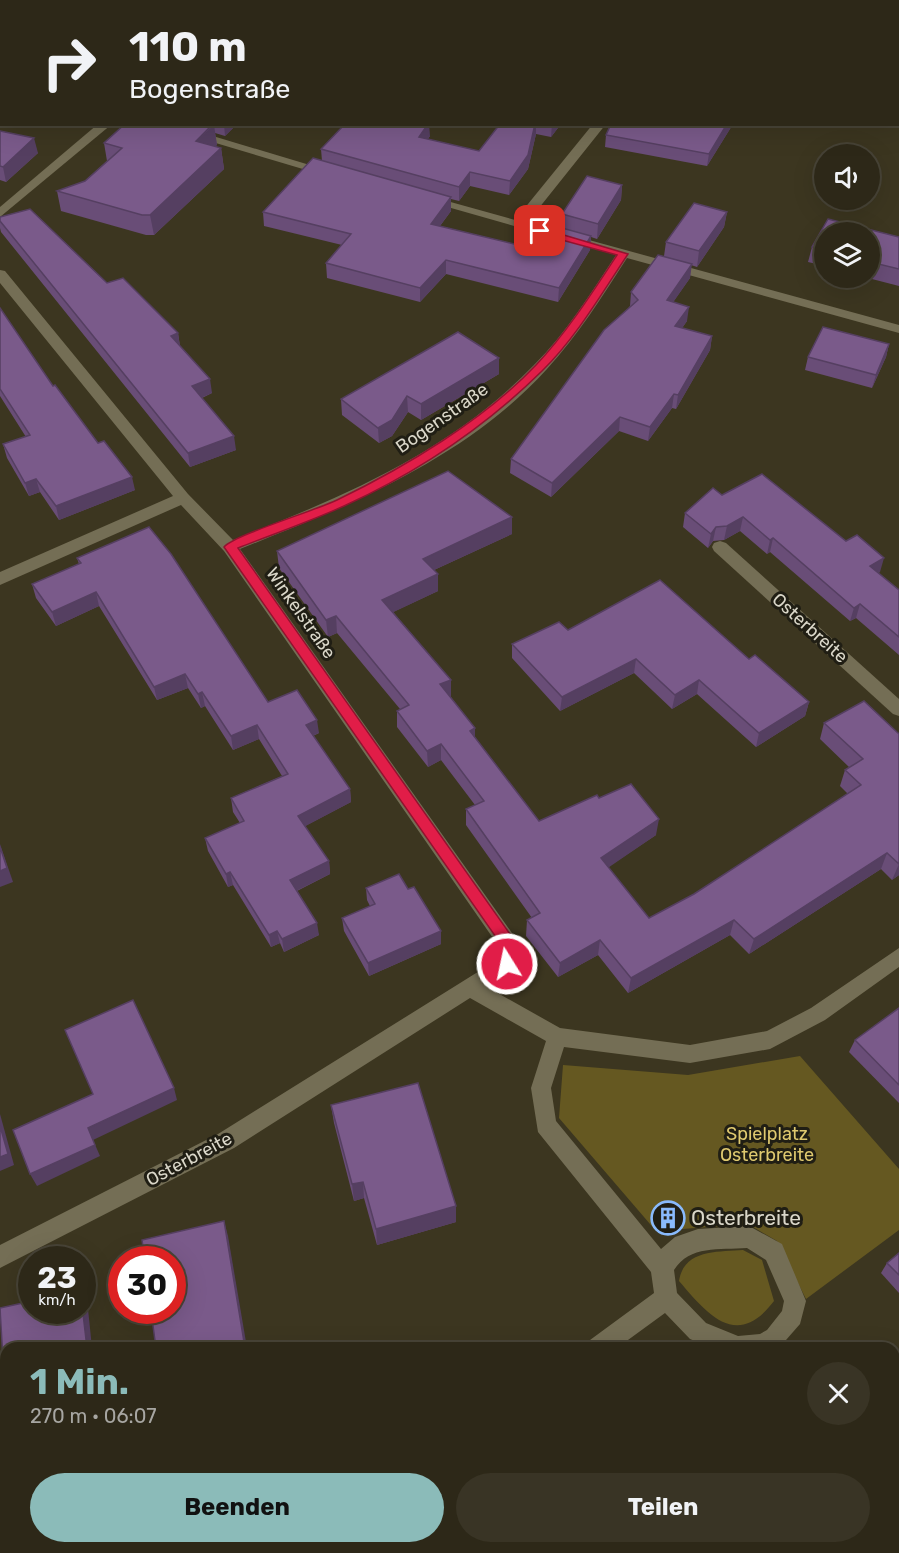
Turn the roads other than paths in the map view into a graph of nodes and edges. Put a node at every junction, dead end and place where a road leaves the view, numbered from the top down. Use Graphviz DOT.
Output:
graph roads {
  1 [pos="104,126"];
  2 [pos="165,126"];
  3 [pos="598,126"];
  4 [pos="338,175"];
  5 [pos="417,197"];
  6 [pos="0,213"];
  7 [pos="519,225"];
  8 [pos="623,254"];
  9 [pos="0,274"];
  10 [pos="899,329"];
  11 [pos="183,498"];
  12 [pos="230,547"];
  13 [pos="720,547"];
  14 [pos="0,579"];
  15 [pos="899,709"];
  16 [pos="899,956"];
  17 [pos="471,988"];
  18 [pos="557,1037"];
  19 [pos="0,1257"];
  20 [pos="662,1268"];
  21 [pos="666,1298"];
  22 [pos="606,1342"];
  23 [pos="724,1342"];
  24 [pos="768,1342"];
  1 -- 6 [label="street"];
  2 -- 4 [label="street"];
  3 -- 7 [label="street"];
  5 -- 7 [label="street"];
  7 -- 8 [label="street"];
  8 -- 10 [label="street"];
  8 -- 12 [label="street, Bogenstraße"];
  9 -- 11 [label="street, Winkelstraße"];
  11 -- 12 [label="street, Winkelstraße"];
  11 -- 14 [label="street"];
  12 -- 17 [label="street, Winkelstraße"];
  13 -- 15 [label="street, Osterbreite"];
  16 -- 18 [label="street"];
  17 -- 18 [label="street"];
  17 -- 19 [label="street, Osterbreite"];
  18 -- 20 [label="street"];
  20 -- 21 [label="street"];
  20 -- 24 [label="street"];
  21 -- 22 [label="street"];
  21 -- 23 [label="street"];
}
